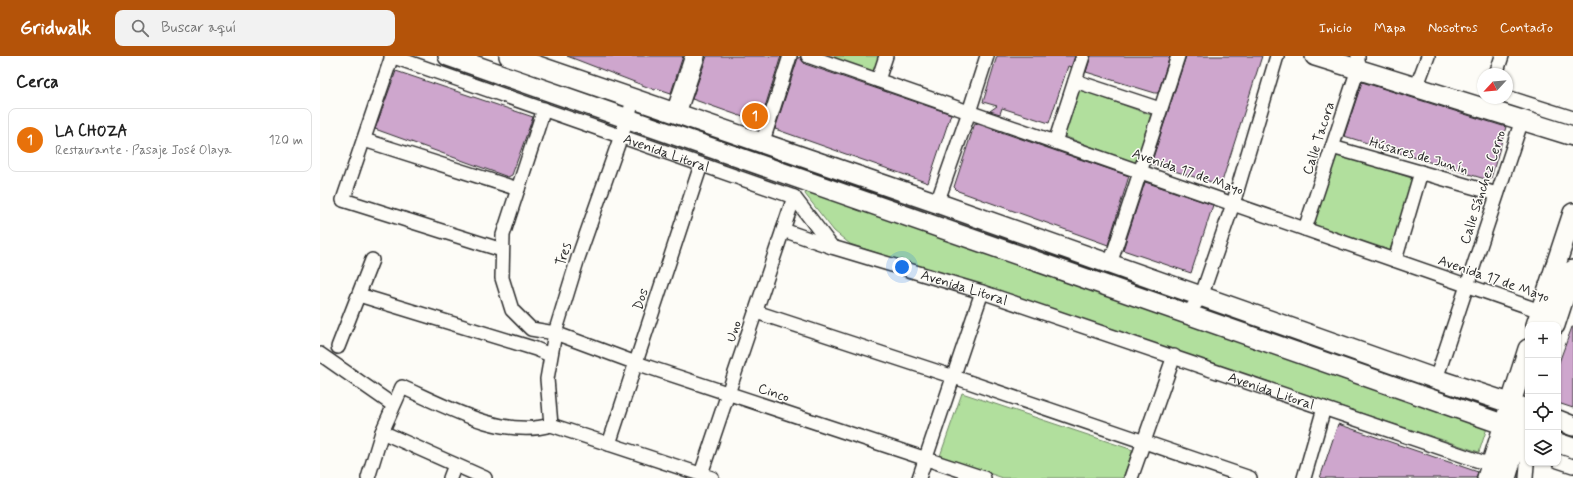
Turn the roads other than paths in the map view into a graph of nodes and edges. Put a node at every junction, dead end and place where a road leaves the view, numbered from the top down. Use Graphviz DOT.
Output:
graph roads {
  1 [pos="392,56"];
  2 [pos="448,56"];
  3 [pos="509,56"];
  4 [pos="695,56"];
  5 [pos="790,56"];
  6 [pos="808,56"];
  7 [pos="886,56"];
  8 [pos="987,56"];
  9 [pos="1083,56"];
  10 [pos="1178,56"];
  11 [pos="1277,56"];
  12 [pos="1315,56"];
  13 [pos="1428,56"];
  14 [pos="1502,56"];
  15 [pos="1358,63"];
  16 [pos="1498,68"];
  17 [pos="878,80"];
  18 [pos="1075,81"];
  19 [pos="1416,88"];
  20 [pos="634,99"];
  21 [pos="1513,99"];
  22 [pos="1477,102"];
  23 [pos="1487,104"];
  24 [pos="1160,109"];
  25 [pos="544,110"];
  26 [pos="969,112"];
  27 [pos="676,113"];
  28 [pos="1573,118"];
  29 [pos="627,119"];
  30 [pos="1522,120"];
  31 [pos="1573,136"];
  32 [pos="621,137"];
  33 [pos="364,140"];
  34 [pos="1055,142"];
  35 [pos="762,144"];
  36 [pos="1332,147"];
  37 [pos="701,165"];
  38 [pos="1141,172"];
  39 [pos="1421,172"];
  40 [pos="518,189"];
  41 [pos="1497,194"];
  42 [pos="794,197"];
  43 [pos="937,203"];
  44 [pos="1233,204"];
  45 [pos="1573,213"];
  46 [pos="1305,229"];
  47 [pos="783,230"];
  48 [pos="832,247"];
  49 [pos="502,250"];
  50 [pos="372,260"];
  51 [pos="1395,260"];
  52 [pos="1110,264"];
  53 [pos="1573,270"];
  54 [pos="1467,285"];
  55 [pos="982,292"];
  56 [pos="359,295"];
  57 [pos="1201,297"];
  58 [pos="756,312"];
  59 [pos="1188,313"];
  60 [pos="1547,319"];
  61 [pos="554,333"];
  62 [pos="338,347"];
  63 [pos="320,354"];
  64 [pos="550,355"];
  65 [pos="1174,356"];
  66 [pos="1527,358"];
  67 [pos="636,363"];
  68 [pos="954,377"];
  69 [pos="1436,379"];
  70 [pos="728,393"];
  71 [pos="393,405"];
  72 [pos="1523,407"];
  73 [pos="1324,408"];
  74 [pos="1561,421"];
  75 [pos="551,425"];
  76 [pos="1573,426"];
  77 [pos="1517,429"];
  78 [pos="382,432"];
  79 [pos="1144,443"];
  80 [pos="609,444"];
  81 [pos="1561,444"];
  82 [pos="1525,445"];
  83 [pos="1573,448"];
  84 [pos="925,458"];
  85 [pos="1561,462"];
  86 [pos="455,465"];
  87 [pos="1527,466"];
  88 [pos="1573,466"];
  89 [pos="1489,472"];
  90 [pos="707,476"];
  91 [pos="368,478"];
  92 [pos="450,478"];
  93 [pos="485,478"];
  94 [pos="919,478"];
  95 [pos="984,478"];
  96 [pos="1131,478"];
  97 [pos="1250,478"];
  98 [pos="1304,478"];
  99 [pos="1506,478"];
  100 [pos="1526,478"];
  1 -- 25 [label="street, Avenida Litoral"];
  1 -- 33 [label="street"];
  2 -- 29 [label="main road, Avenida Litoral"];
  3 -- 20 [label="main road"];
  4 -- 27 [label="main road"];
  5 -- 35 [label="street"];
  6 -- 17 [label="street, Avenida 17 de Mayo"];
  7 -- 17 [label="street"];
  8 -- 26 [label="street"];
  9 -- 18 [label="street"];
  10 -- 24 [label="street"];
  11 -- 44 [label="street"];
  12 -- 15 [label="main road"];
  13 -- 19 [label="street"];
  14 -- 16 [label="street"];
  15 -- 19 [label="main road"];
  15 -- 36 [label="street, Calle Tacora"];
  17 -- 26 [label="street, Avenida 17 de Mayo"];
  18 -- 24 [label="street"];
  18 -- 34 [label="street"];
  19 -- 22 [label="main road"];
  20 -- 27 [label="main road"];
  20 -- 29 [label="street, Tres"];
  21 -- 28 [label="street"];
  23 -- 30 [label="main road"];
  24 -- 38 [label="street"];
  25 -- 32 [label="street, Avenida Litoral"];
  25 -- 40 [label="street, Cinco"];
  26 -- 34 [label="street, Avenida 17 de Mayo"];
  26 -- 43 [label="street"];
  27 -- 35 [label="main road"];
  29 -- 32 [label="street, Tres"];
  29 -- 59 [label="main road, Avenida Litoral"];
  30 -- 31 [label="main road"];
  30 -- 41 [label="street, Calle Sánchez Cerro"];
  32 -- 37 [label="street, Avenida Litoral"];
  32 -- 61 [label="street, Tres"];
  33 -- 40 [label="street"];
  33 -- 49 [label="street"];
  34 -- 38 [label="street, Avenida 17 de Mayo"];
  35 -- 43 [label="main road"];
  36 -- 39 [label="street, Húsares de Junín"];
  36 -- 46 [label="street, Calle Tacora"];
  37 -- 42 [label="street, Avenida Litoral"];
  37 -- 67 [label="street, Dos"];
  38 -- 44 [label="street, Avenida 17 de Mayo"];
  38 -- 52 [label="street"];
  39 -- 41 [label="street, Húsares de Junín"];
  39 -- 51 [label="street"];
  40 -- 49 [label="street, Cinco"];
  41 -- 54 [label="street, Calle Sánchez Cerro"];
  42 -- 47 [label="street, Uno"];
  42 -- 48 [label="street"];
  43 -- 52 [label="main road"];
  44 -- 46 [label="street, Avenida 17 de Mayo"];
  44 -- 57 [label="street"];
  45 -- 60 [label="main road"];
  46 -- 51 [label="street, Avenida 17 de Mayo"];
  47 -- 48 [label="street, Avenida Litoral"];
  47 -- 58 [label="street, Uno"];
  48 -- 55 [label="street, Avenida Litoral"];
  49 -- 61 [label="street, Cinco"];
  50 -- 56 [label="street"];
  51 -- 54 [label="street, Avenida 17 de Mayo"];
  52 -- 57 [label="main road"];
  53 -- 60 [label="main road"];
  54 -- 60 [label="street, Avenida 17 de Mayo"];
  54 -- 69 [label="street, Calle Sánchez Cerro"];
  55 -- 65 [label="street, Avenida Litoral"];
  55 -- 68 [label="street"];
  56 -- 62 [label="street"];
  56 -- 64 [label="street"];
  57 -- 59 [label="street"];
  57 -- 69 [label="main road"];
  58 -- 68 [label="street"];
  58 -- 70 [label="street, Uno"];
  59 -- 77 [label="main road, Avenida Litoral"];
  61 -- 64 [label="street, Tres"];
  61 -- 67 [label="street, Cinco"];
  63 -- 71 [label="street"];
  64 -- 75 [label="street, Tres"];
  65 -- 73 [label="street, Avenida Litoral"];
  65 -- 79 [label="street"];
  66 -- 72 [label="main road"];
  67 -- 70 [label="street, Cinco"];
  67 -- 80 [label="street, Dos"];
  68 -- 79 [label="street"];
  68 -- 84 [label="street"];
  69 -- 72 [label="main road"];
  70 -- 84 [label="street, Cinco"];
  70 -- 90 [label="street, Uno"];
  71 -- 75 [label="street"];
  71 -- 78 [label="street"];
  72 -- 77 [label="main road"];
  73 -- 89 [label="street, Avenida Litoral"];
  73 -- 98 [label="street"];
  74 -- 76 [label="main road"];
  75 -- 80 [label="street"];
  77 -- 82 [label="street"];
  77 -- 89 [label="main road"];
  77 -- 99 [label="main road"];
  78 -- 86 [label="street"];
  78 -- 91 [label="street"];
  79 -- 96 [label="street"];
  79 -- 97 [label="street"];
  80 -- 90 [label="street"];
  81 -- 83 [label="main road"];
  84 -- 94 [label="street"];
  84 -- 95 [label="street, Cinco"];
  85 -- 88 [label="street"];
  86 -- 92 [label="street"];
  86 -- 93 [label="street"];
  87 -- 100 [label="street"];
}
